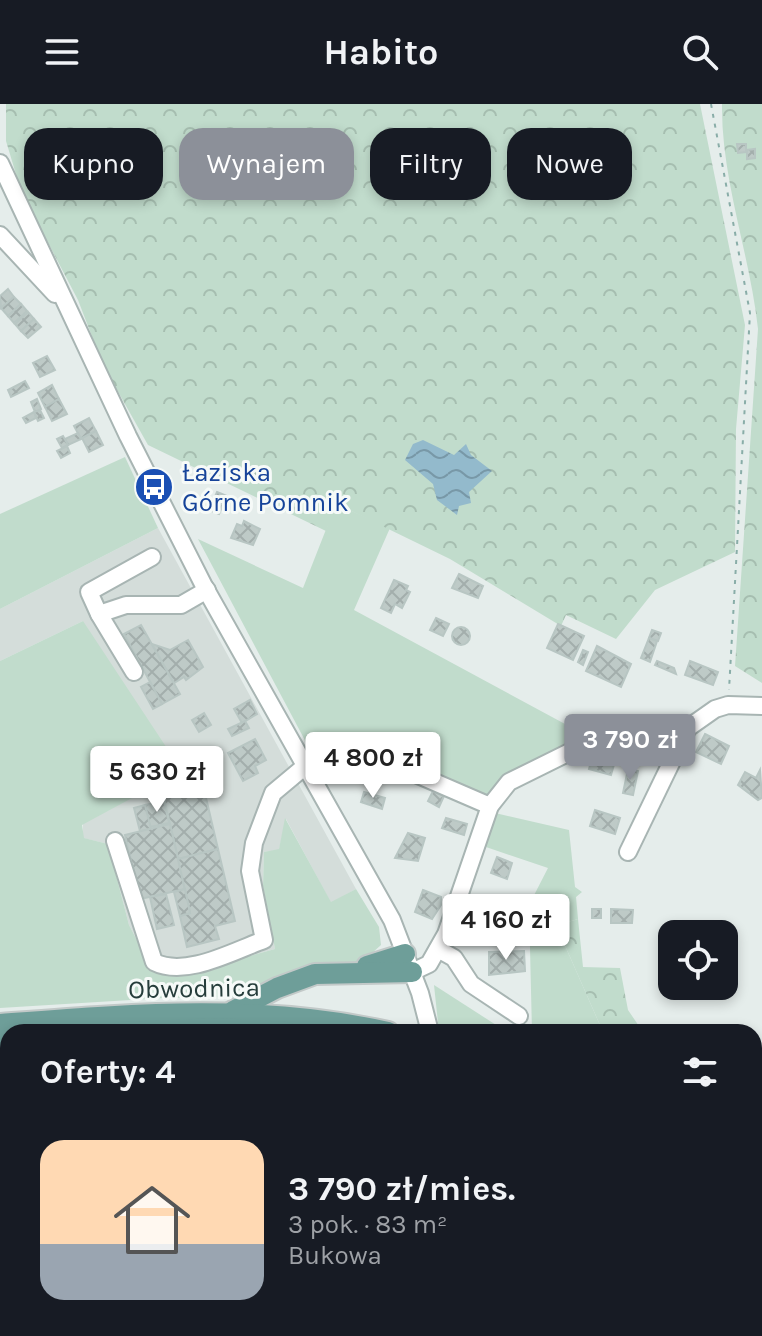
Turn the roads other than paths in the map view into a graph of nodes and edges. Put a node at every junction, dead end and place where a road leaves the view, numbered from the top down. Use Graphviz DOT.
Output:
graph roads {
  1 [pos="0,163"];
  2 [pos="0,235"];
  3 [pos="64,303"];
  4 [pos="152,557"];
  5 [pos="207,590"];
  6 [pos="99,614"];
  7 [pos="134,672"];
  8 [pos="762,706"];
  9 [pos="688,728"];
  10 [pos="388,762"];
  11 [pos="304,767"];
  12 [pos="490,806"];
  13 [pos="115,841"];
  14 [pos="628,852"];
  15 [pos="435,953"];
  16 [pos="409,963"];
  17 [pos="299,978"];
  18 [pos="233,1011"];
  19 [pos="306,1016"];
  20 [pos="519,1016"];
  21 [pos="0,1024"];
  22 [pos="347,1024"];
  23 [pos="428,1024"];
  1 -- 3 [label="street"];
  2 -- 3 [label="street"];
  3 -- 5 [label="street"];
  4 -- 6 [label="street"];
  5 -- 6 [label="street"];
  5 -- 11 [label="street"];
  6 -- 7 [label="street"];
  8 -- 9 [label="street"];
  9 -- 12 [label="street"];
  9 -- 14 [label="street"];
  10 -- 12 [label="street"];
  11 -- 13 [label="street"];
  11 -- 16 [label="street"];
  12 -- 15 [label="street"];
  15 -- 16 [label="street"];
  15 -- 20 [label="street"];
  16 -- 17 [label="main road"];
  16 -- 23 [label="street"];
  17 -- 18 [label="main road"];
  17 -- 19 [label="main road"];
  18 -- 19 [label="main road, Obwodnica"];
  18 -- 21 [label="main road, Obwodnica"];
  19 -- 22 [label="main road, Obwodnica"];
}
